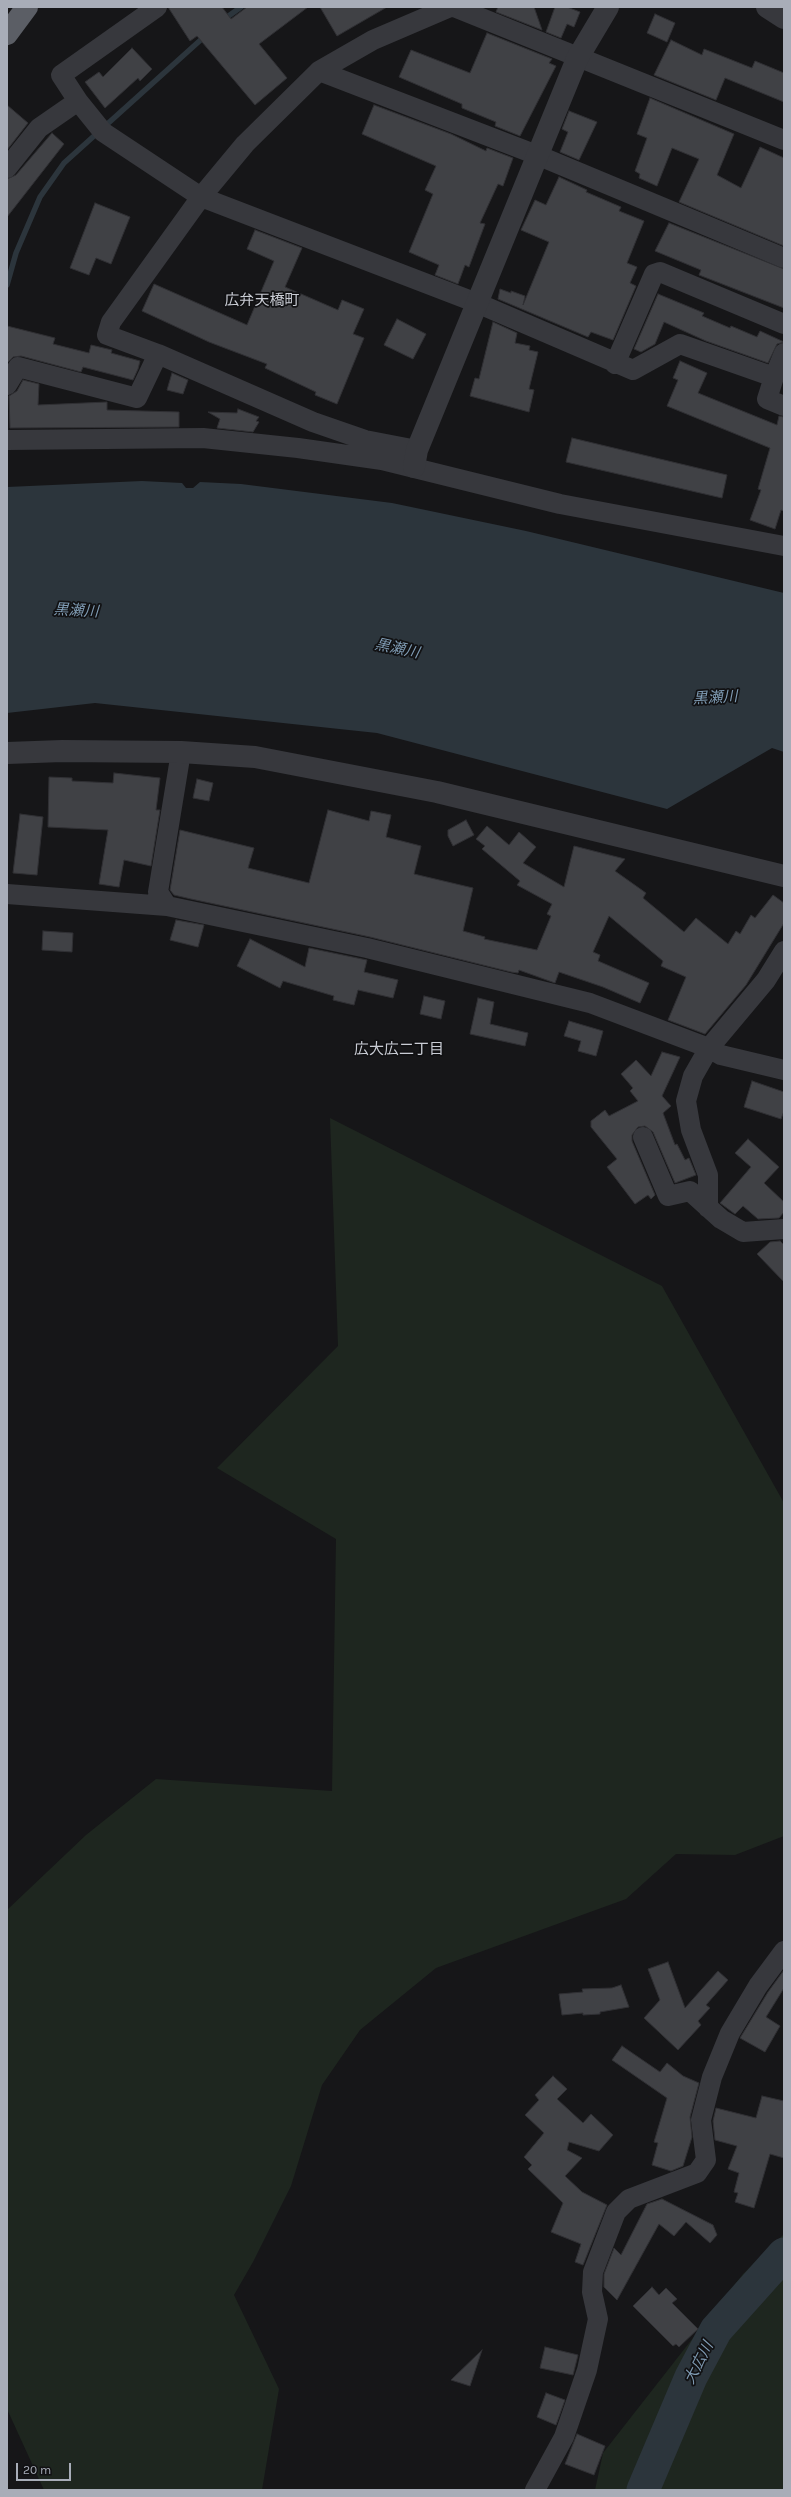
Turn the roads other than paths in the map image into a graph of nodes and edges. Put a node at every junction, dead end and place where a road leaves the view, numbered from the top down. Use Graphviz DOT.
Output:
graph roads {
  1 [pos="27,7"];
  2 [pos="157,7"];
  3 [pos="450,7"];
  4 [pos="454,7"];
  5 [pos="608,7"];
  6 [pos="767,7"];
  7 [pos="784,18"];
  8 [pos="7,34"];
  9 [pos="577,58"];
  10 [pos="319,71"];
  11 [pos="78,101"];
  12 [pos="784,140"];
  13 [pos="537,156"];
  14 [pos="7,168"];
  15 [pos="201,197"];
  16 [pos="784,258"];
  17 [pos="477,303"];
  18 [pos="784,324"];
  19 [pos="158,354"];
  20 [pos="784,354"];
  21 [pos="616,364"];
  22 [pos="774,377"];
  23 [pos="7,385"];
  24 [pos="784,406"];
  25 [pos="7,440"];
  26 [pos="415,458"];
  27 [pos="784,546"];
  28 [pos="181,752"];
  29 [pos="7,753"];
  30 [pos="784,876"];
  31 [pos="7,894"];
  32 [pos="167,906"];
  33 [pos="784,951"];
  34 [pos="709,1048"];
  35 [pos="784,1070"];
  36 [pos="643,1137"];
  37 [pos="708,1208"];
  38 [pos="784,1229"];
  39 [pos="782,1957"];
  40 [pos="535,2490"];
  1 -- 8 [label="highway"];
  2 -- 11 [label="street"];
  3 -- 10 [label="street"];
  4 -- 9 [label="street"];
  5 -- 9 [label="street"];
  6 -- 7 [label="street"];
  9 -- 12 [label="street"];
  9 -- 13 [label="street"];
  10 -- 13 [label="street"];
  10 -- 15 [label="street"];
  11 -- 14 [label="street"];
  11 -- 15 [label="street"];
  13 -- 16 [label="street"];
  13 -- 17 [label="street"];
  15 -- 17 [label="street"];
  15 -- 19 [label="street"];
  17 -- 21 [label="street"];
  17 -- 26 [label="street"];
  18 -- 21 [label="street"];
  19 -- 23 [label="street"];
  19 -- 26 [label="street"];
  20 -- 22 [label="street"];
  21 -- 22 [label="street"];
  22 -- 24 [label="street"];
  25 -- 26 [label="street"];
  26 -- 27 [label="street"];
  28 -- 29 [label="street"];
  28 -- 30 [label="street"];
  28 -- 32 [label="street"];
  31 -- 32 [label="street"];
  32 -- 34 [label="street"];
  33 -- 34 [label="street"];
  34 -- 35 [label="street"];
  34 -- 37 [label="street"];
  36 -- 37 [label="street"];
  37 -- 38 [label="street"];
  39 -- 40 [label="street"];
}
